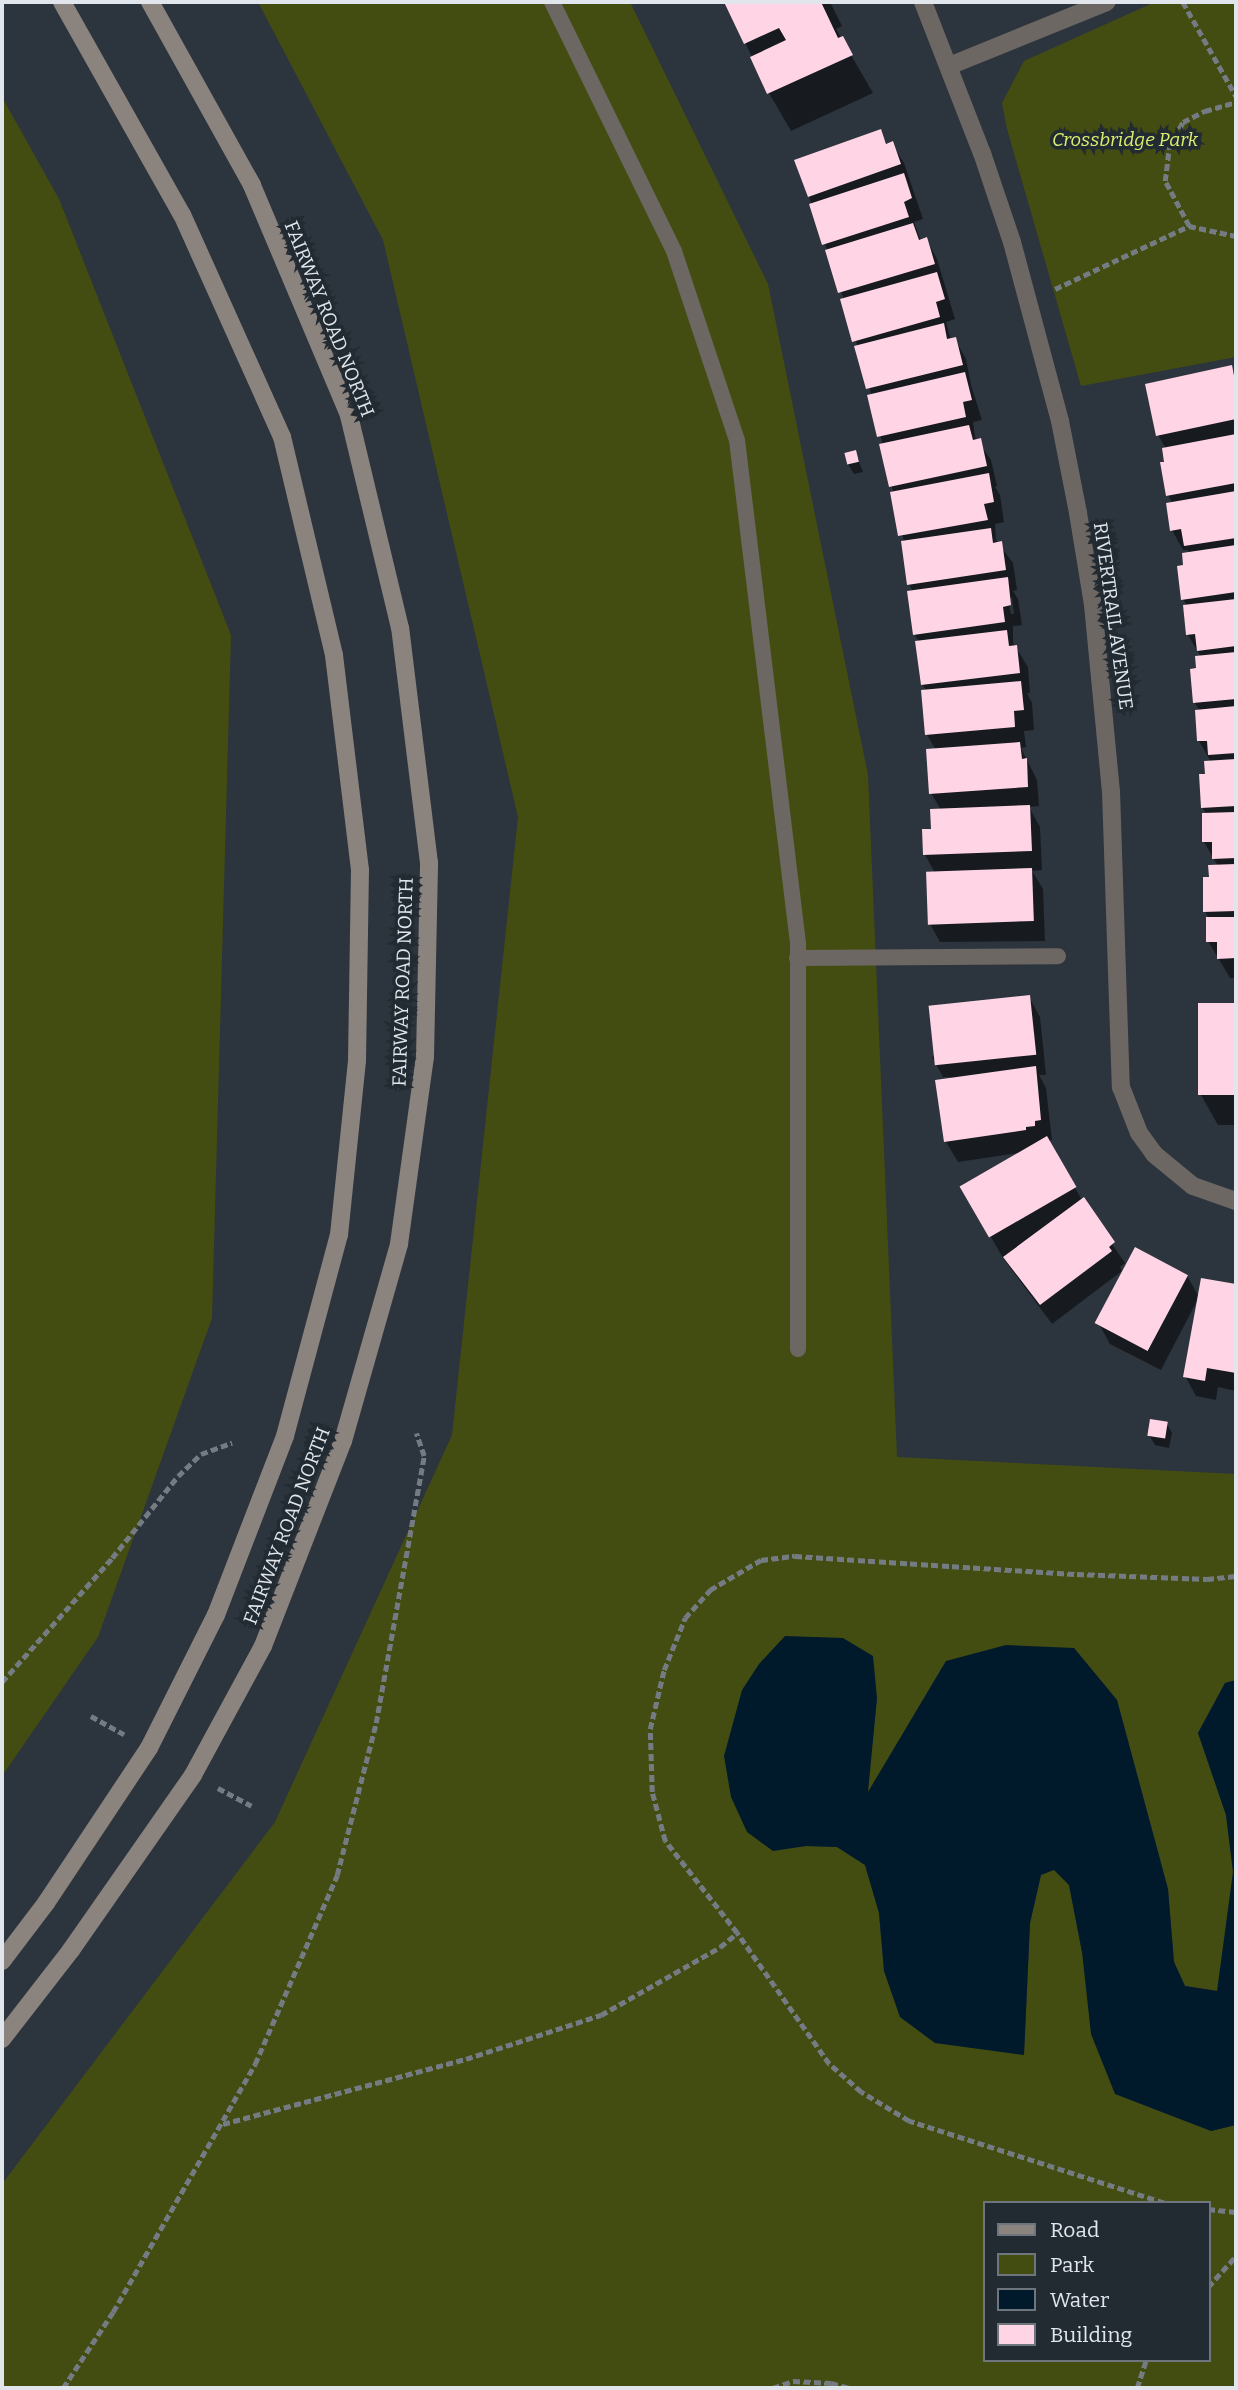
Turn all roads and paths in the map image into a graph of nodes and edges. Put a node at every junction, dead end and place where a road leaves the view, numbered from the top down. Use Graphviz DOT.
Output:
graph roads {
  1 [pos="62,2"];
  2 [pos="150,2"];
  3 [pos="552,2"];
  4 [pos="923,2"];
  5 [pos="1107,2"];
  6 [pos="1183,2"];
  7 [pos="949,66"];
  8 [pos="1236,96"];
  9 [pos="1236,102"];
  10 [pos="1189,226"];
  11 [pos="1236,236"];
  12 [pos="1029,302"];
  13 [pos="1058,956"];
  14 [pos="797,958"];
  15 [pos="1236,1201"];
  16 [pos="798,1349"];
  17 [pos="416,1433"];
  18 [pos="232,1443"];
  19 [pos="1236,1576"];
  20 [pos="2,1669"];
  21 [pos="8,1675"];
  22 [pos="2,1682"];
  23 [pos="91,1716"];
  24 [pos="149,1748"];
  25 [pos="193,1775"];
  26 [pos="251,1806"];
  27 [pos="737,1933"];
  28 [pos="2,1961"];
  29 [pos="2,2039"];
  30 [pos="222,2125"];
  31 [pos="1158,2201"];
  32 [pos="1210,2209"];
  33 [pos="1236,2213"];
  34 [pos="1236,2256"];
  35 [pos="1210,2285"];
  36 [pos="1145,2362"];
  37 [pos="63,2388"];
  38 [pos="773,2388"];
  39 [pos="850,2388"];
  40 [pos="1137,2388"];
  1 -- 24 [label="main road, FAIRWAY ROAD NORTH"];
  2 -- 25 [label="main road, FAIRWAY ROAD NORTH"];
  3 -- 14 [label="lane"];
  4 -- 7 [label="street, RIVERTRAIL AVENUE"];
  5 -- 7 [label="street"];
  6 -- 8 [label="path"];
  7 -- 12 [label="street, RIVERTRAIL AVENUE"];
  9 -- 10 [label="path"];
  10 -- 11 [label="path"];
  10 -- 12 [label="path"];
  12 -- 15 [label="street, RIVERTRAIL AVENUE"];
  13 -- 14 [label="lane"];
  14 -- 16 [label="lane"];
  17 -- 30 [label="path"];
  18 -- 21 [label="path"];
  19 -- 27 [label="path"];
  20 -- 21 [label="path"];
  21 -- 22 [label="path"];
  23 -- 24 [label="path"];
  24 -- 28 [label="main road, FAIRWAY ROAD NORTH"];
  25 -- 26 [label="path"];
  25 -- 29 [label="main road, FAIRWAY ROAD NORTH"];
  27 -- 30 [label="path"];
  27 -- 31 [label="path"];
  30 -- 37 [label="path"];
  32 -- 33 [label="path"];
  34 -- 35 [label="path"];
  36 -- 40 [label="path"];
  38 -- 39 [label="path"];
}
